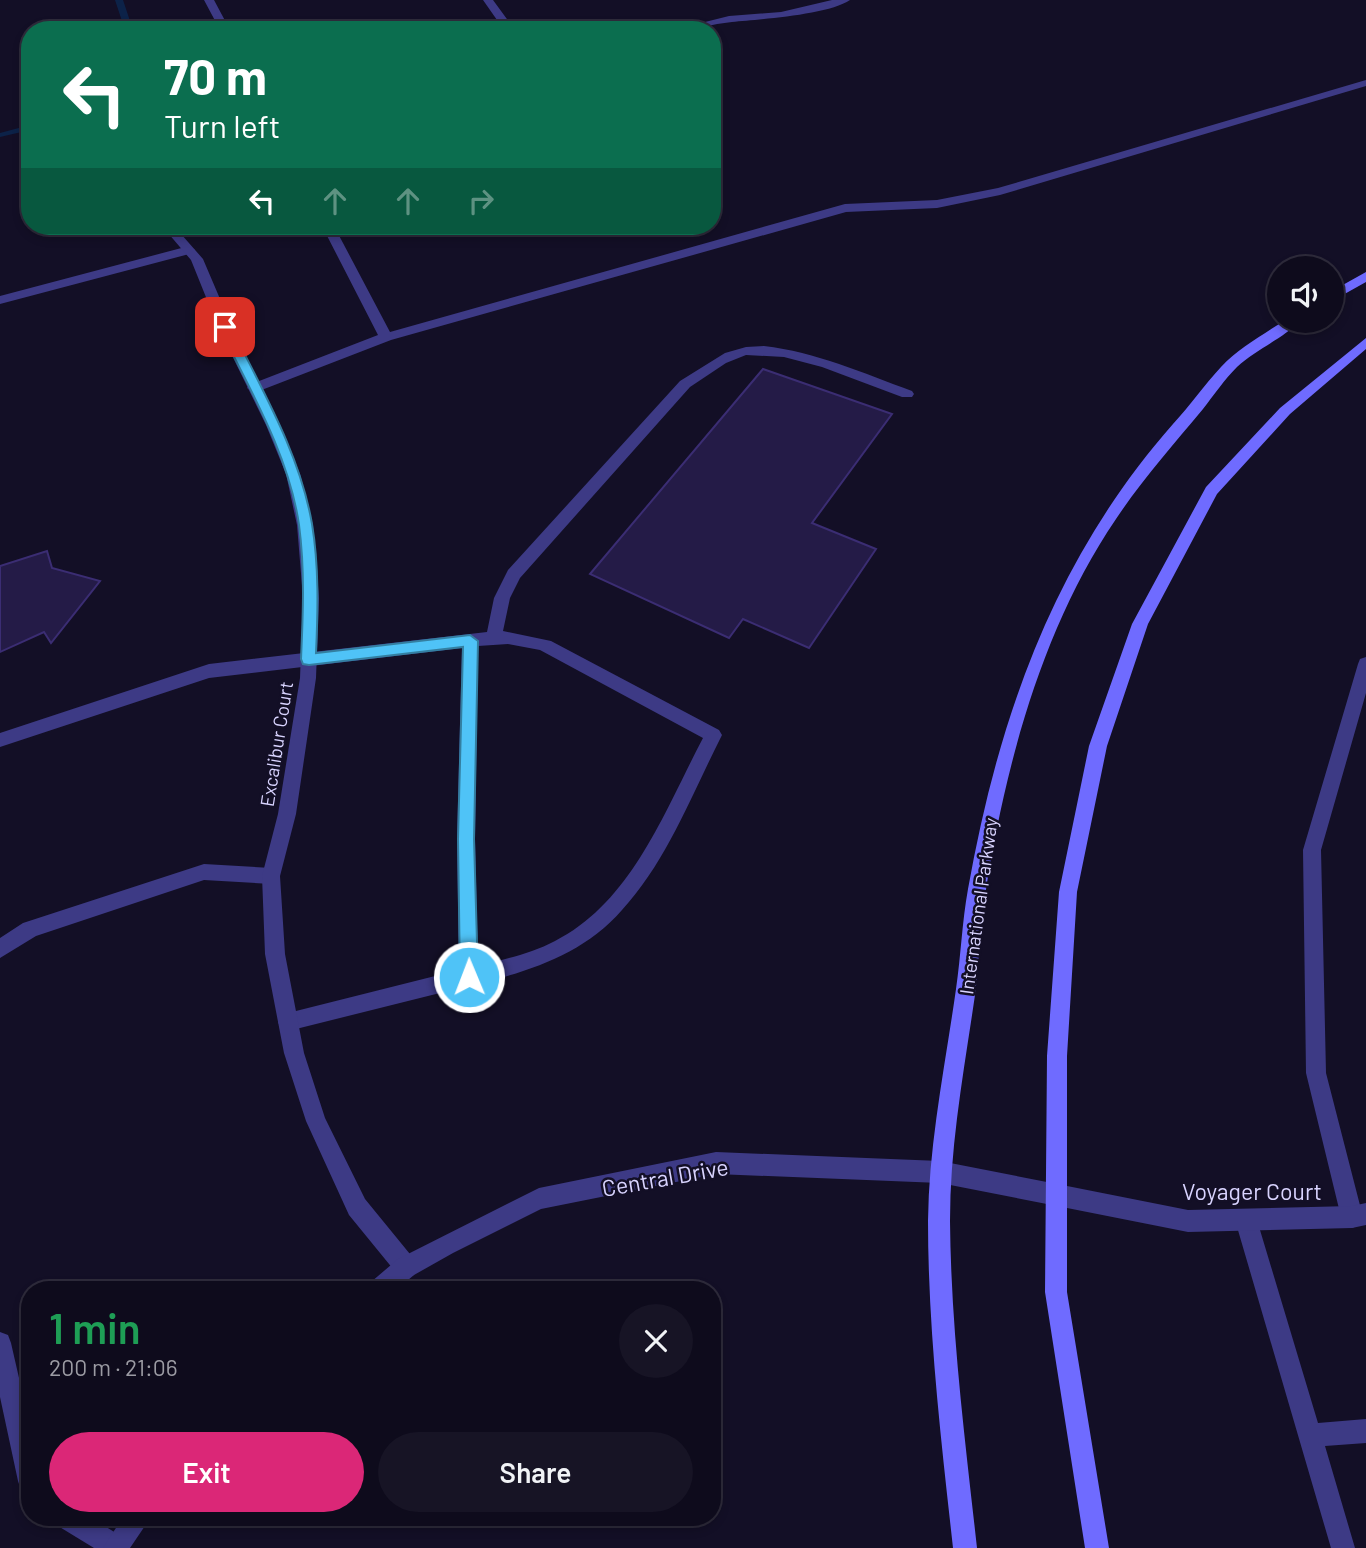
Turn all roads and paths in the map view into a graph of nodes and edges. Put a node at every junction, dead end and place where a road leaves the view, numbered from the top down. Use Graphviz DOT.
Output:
graph roads {
  1 [pos="209,0"];
  2 [pos="488,0"];
  3 [pos="845,0"];
  4 [pos="220,21"];
  5 [pos="503,21"];
  6 [pos="720,21"];
  7 [pos="1366,83"];
  8 [pos="176,235"];
  9 [pos="333,235"];
  10 [pos="189,250"];
  11 [pos="1366,276"];
  12 [pos="1344,290"];
  13 [pos="0,300"];
  14 [pos="1274,333"];
  15 [pos="386,337"];
  16 [pos="1366,342"];
  17 [pos="254,388"];
  18 [pos="906,394"];
  19 [pos="494,636"];
  20 [pos="470,641"];
  21 [pos="309,659"];
  22 [pos="1366,664"];
  23 [pos="0,740"];
  24 [pos="271,876"];
  25 [pos="0,949"];
  26 [pos="469,977"];
  27 [pos="288,1022"];
  28 [pos="940,1172"];
  29 [pos="1057,1195"];
  30 [pos="1359,1215"];
  31 [pos="1246,1220"];
  32 [pos="407,1267"];
  33 [pos="390,1281"];
  34 [pos="0,1343"];
  35 [pos="1366,1431"];
  36 [pos="1310,1435"];
  37 [pos="21,1440"];
  38 [pos="81,1526"];
  39 [pos="132,1526"];
  40 [pos="115,1547"];
  41 [pos="965,1548"];
  42 [pos="1097,1548"];
  43 [pos="1343,1548"];
  1 -- 4 [label="street"];
  2 -- 5 [label="street"];
  3 -- 6 [label="street"];
  7 -- 15 [label="street"];
  8 -- 10 [label="street, Excalibur Court"];
  9 -- 15 [label="street"];
  10 -- 13 [label="street"];
  10 -- 17 [label="street, Excalibur Court"];
  11 -- 12 [label="main road"];
  14 -- 28 [label="main road, International Parkway"];
  15 -- 17 [label="street"];
  16 -- 29 [label="main road"];
  17 -- 21 [label="street, Excalibur Court"];
  18 -- 19 [label="street"];
  19 -- 20 [label="street"];
  19 -- 26 [label="street"];
  20 -- 21 [label="street"];
  20 -- 26 [label="street"];
  21 -- 23 [label="street"];
  21 -- 24 [label="street, Excalibur Court"];
  22 -- 30 [label="street"];
  24 -- 25 [label="street"];
  24 -- 27 [label="street, Excalibur Court"];
  26 -- 27 [label="street"];
  27 -- 32 [label="street, Excalibur Court"];
  28 -- 29 [label="street, Central Drive"];
  28 -- 32 [label="street, Central Drive"];
  28 -- 41 [label="main road, International Parkway"];
  29 -- 31 [label="street, Voyager Court"];
  29 -- 42 [label="main road"];
  30 -- 31 [label="street, Voyager Court"];
  31 -- 36 [label="street"];
  32 -- 33 [label="street, Central Drive"];
  34 -- 37 [label="street"];
  35 -- 36 [label="street"];
  36 -- 43 [label="street"];
  38 -- 40 [label="street"];
  39 -- 40 [label="street"];
}
